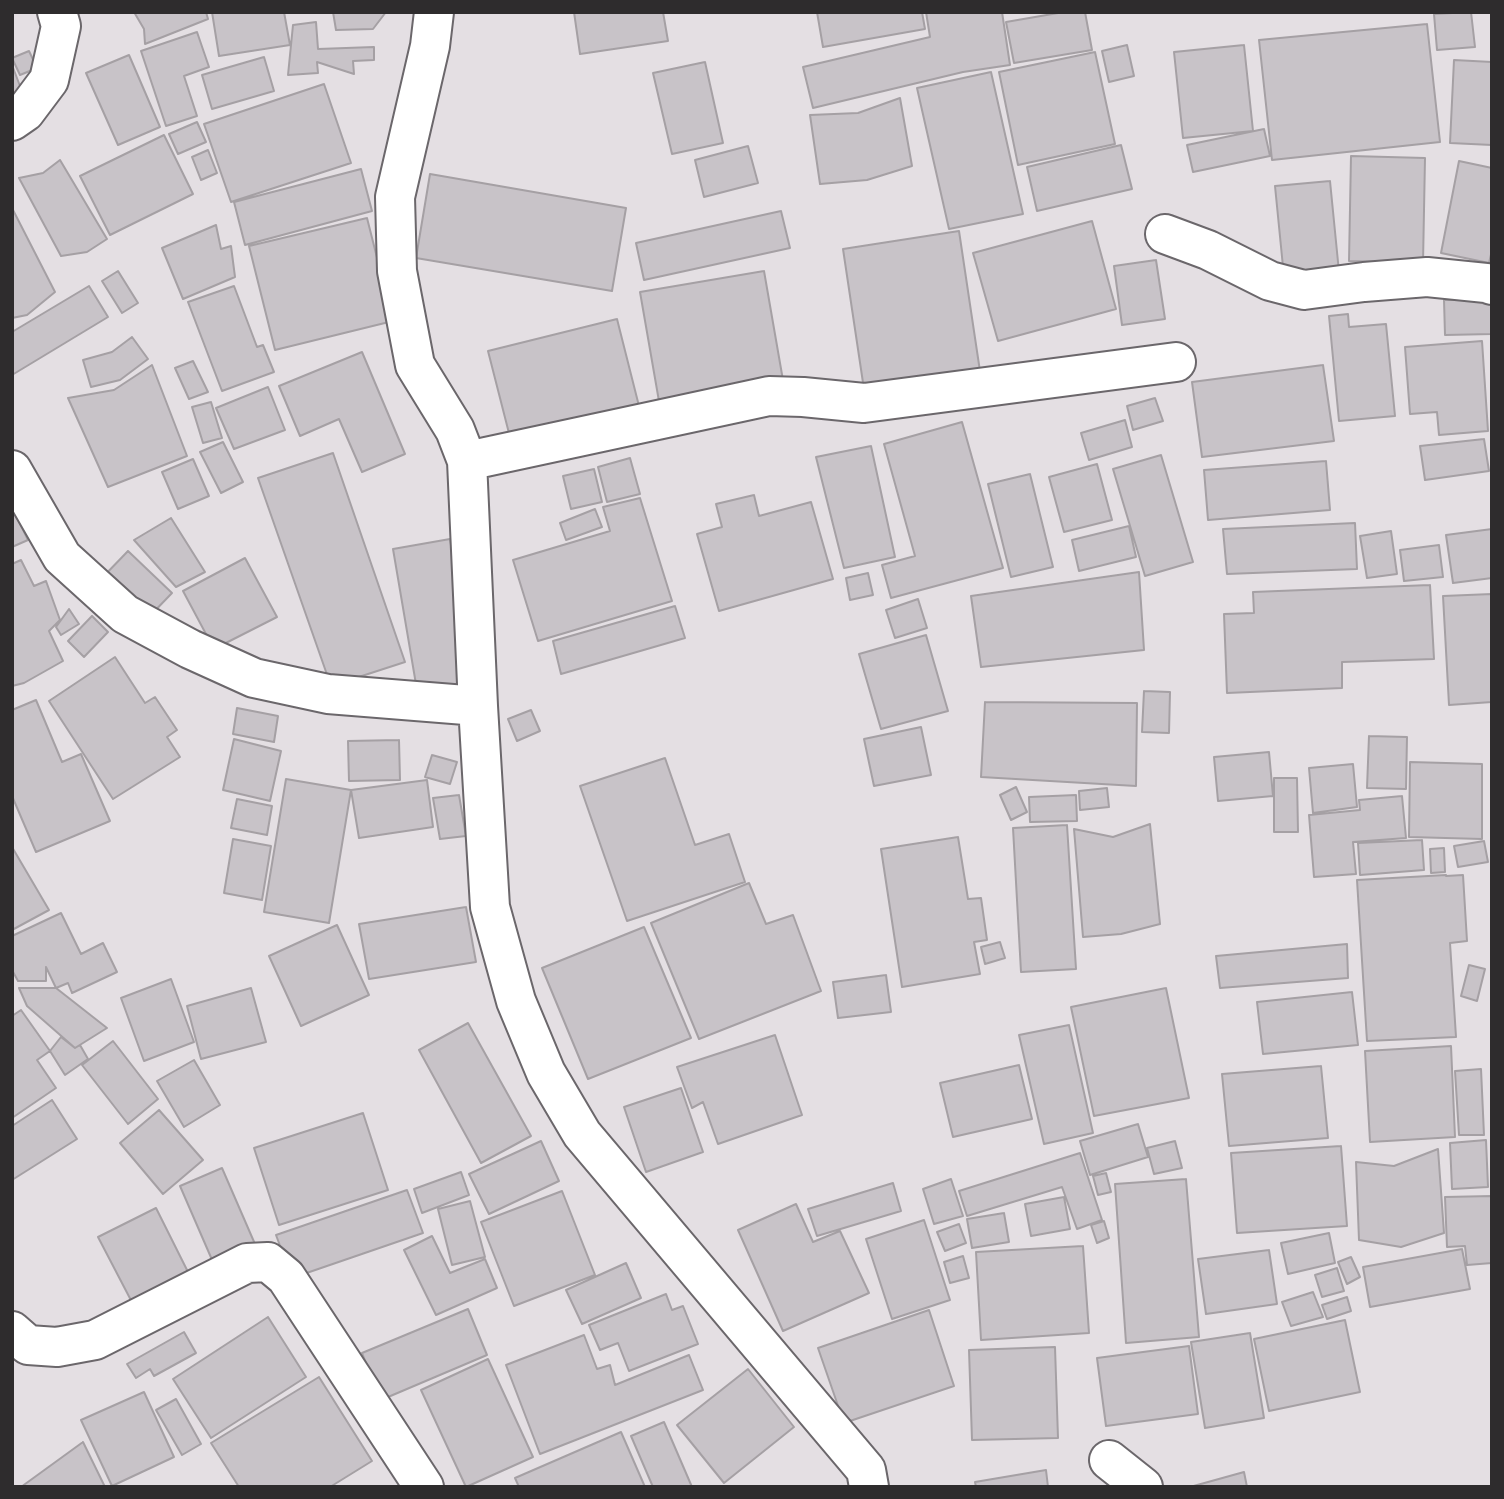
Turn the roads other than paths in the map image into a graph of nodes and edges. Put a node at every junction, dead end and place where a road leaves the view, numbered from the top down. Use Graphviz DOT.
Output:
graph roads {
  1 [pos="57,12"];
  2 [pos="434,12"];
  3 [pos="12,121"];
  4 [pos="1165,234"];
  5 [pos="1492,285"];
  6 [pos="1176,362"];
  7 [pos="467,461"];
  8 [pos="12,470"];
  9 [pos="478,706"];
  10 [pos="12,1331"];
  11 [pos="1109,1460"];
  12 [pos="424,1487"];
  13 [pos="869,1487"];
  14 [pos="1143,1487"];
  1 -- 3 [label="street"];
  2 -- 7 [label="street"];
  4 -- 5 [label="street"];
  6 -- 7 [label="street"];
  7 -- 9 [label="street"];
  8 -- 9 [label="street"];
  9 -- 13 [label="street"];
  10 -- 12 [label="street"];
  11 -- 14 [label="street"];
}
